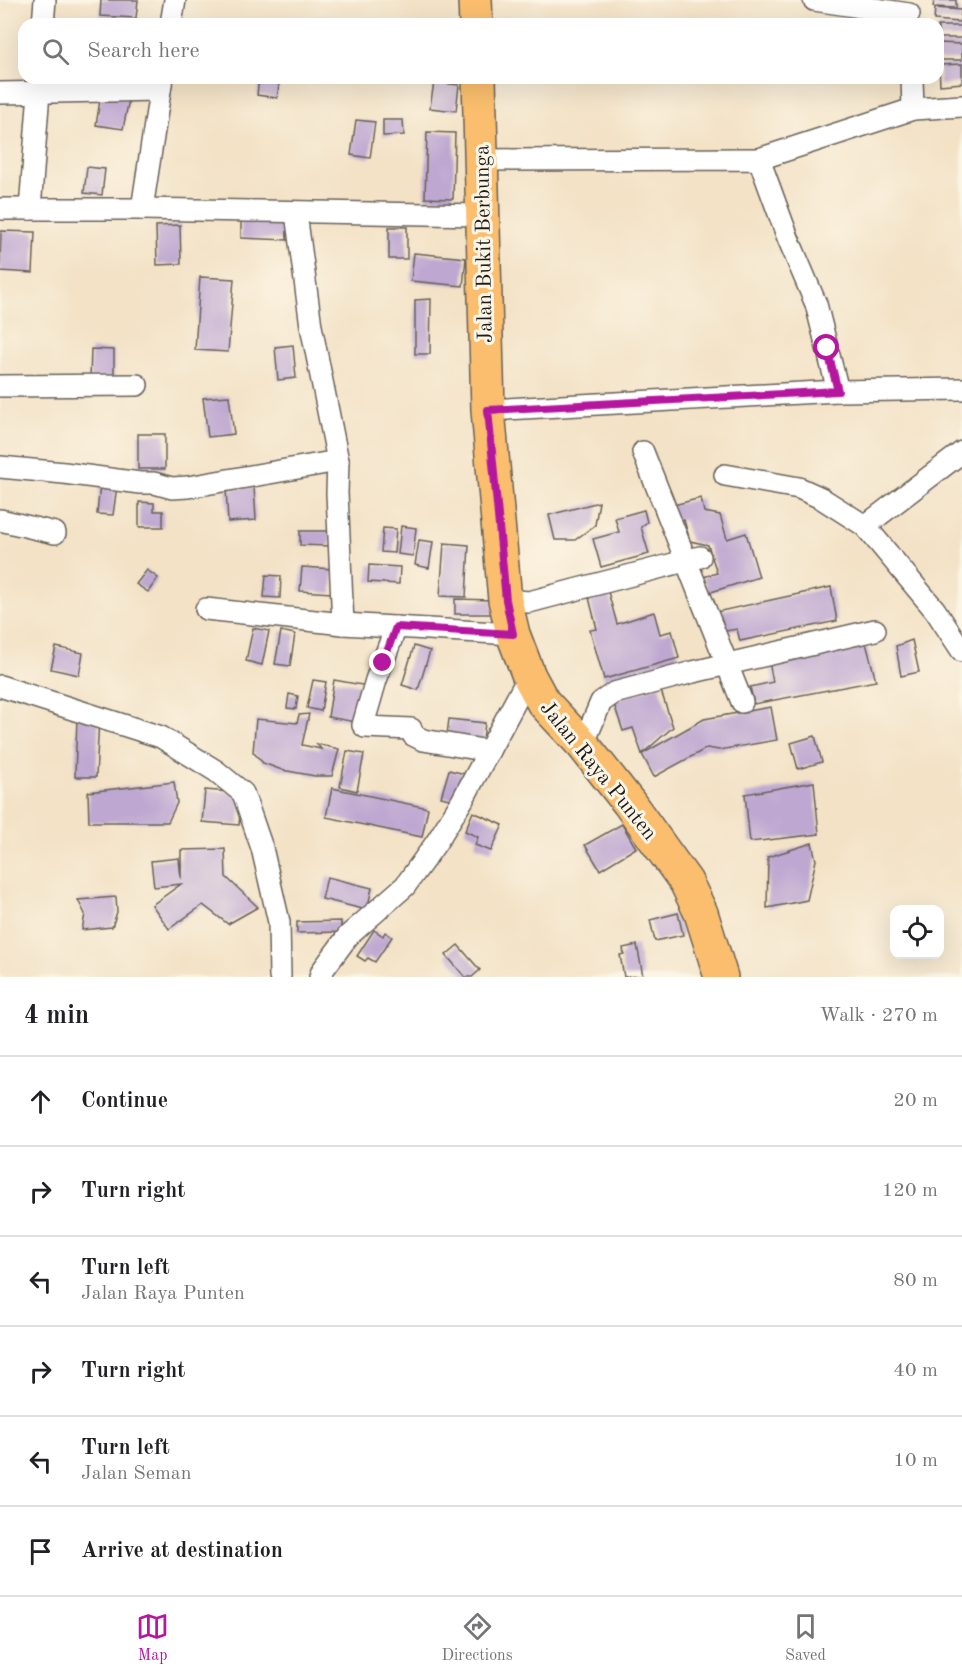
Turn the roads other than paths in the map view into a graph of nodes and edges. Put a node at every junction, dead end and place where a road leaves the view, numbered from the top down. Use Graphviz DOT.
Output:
graph roads {
  1 [pos="45,0"];
  2 [pos="175,0"];
  3 [pos="475,0"];
  4 [pos="814,0"];
  5 [pos="910,13"];
  6 [pos="44,18"];
  7 [pos="172,18"];
  8 [pos="476,18"];
  9 [pos="161,84"];
  10 [pos="479,84"];
  11 [pos="912,84"];
  12 [pos="39,85"];
  13 [pos="0,93"];
  14 [pos="962,106"];
  15 [pos="913,109"];
  16 [pos="759,159"];
  17 [pos="482,160"];
  18 [pos="0,209"];
  19 [pos="30,209"];
  20 [pos="142,209"];
  21 [pos="296,213"];
  22 [pos="481,215"];
  23 [pos="137,385"];
  24 [pos="0,386"];
  25 [pos="962,389"];
  26 [pos="838,391"];
  27 [pos="488,410"];
  28 [pos="643,452"];
  29 [pos="962,452"];
  30 [pos="338,461"];
  31 [pos="0,467"];
  32 [pos="725,475"];
  33 [pos="0,520"];
  34 [pos="865,526"];
  35 [pos="55,533"];
  36 [pos="692,558"];
  37 [pos="528,599"];
  38 [pos="206,609"];
  39 [pos="343,624"];
  40 [pos="396,627"];
  41 [pos="875,630"];
  42 [pos="513,634"];
  43 [pos="962,651"];
  44 [pos="728,664"];
  45 [pos="529,676"];
  46 [pos="0,686"];
  47 [pos="742,702"];
  48 [pos="583,745"];
  49 [pos="489,751"];
  50 [pos="280,977"];
  51 [pos="320,977"];
  52 [pos="721,977"];
  1 -- 6 [label="street"];
  2 -- 7 [label="street"];
  3 -- 8 [label="main road"];
  4 -- 5 [label="street"];
  9 -- 12 [label="street"];
  9 -- 20 [label="street"];
  10 -- 17 [label="main road, Jalan Bukit Berbunga"];
  11 -- 15 [label="street"];
  12 -- 13 [label="street"];
  12 -- 19 [label="street"];
  14 -- 15 [label="street"];
  15 -- 16 [label="street"];
  16 -- 17 [label="street"];
  16 -- 26 [label="street"];
  17 -- 22 [label="main road, Jalan Bukit Berbunga"];
  18 -- 19 [label="street"];
  19 -- 20 [label="street"];
  20 -- 21 [label="street"];
  21 -- 22 [label="street"];
  21 -- 30 [label="street"];
  22 -- 27 [label="main road, Jalan Bukit Berbunga"];
  23 -- 24 [label="street"];
  25 -- 26 [label="street"];
  26 -- 27 [label="street"];
  27 -- 37 [label="main road, Jalan Raya Punten"];
  28 -- 36 [label="street"];
  29 -- 34 [label="street"];
  30 -- 31 [label="street"];
  30 -- 39 [label="street"];
  32 -- 34 [label="street"];
  33 -- 35 [label="street"];
  34 -- 43 [label="street"];
  36 -- 37 [label="street"];
  36 -- 44 [label="street"];
  37 -- 42 [label="main road, Jalan Raya Punten"];
  38 -- 39 [label="street"];
  39 -- 40 [label="street"];
  40 -- 42 [label="street"];
  40 -- 49 [label="street"];
  41 -- 44 [label="street"];
  42 -- 45 [label="main road, Jalan Raya Punten"];
  44 -- 47 [label="street"];
  44 -- 48 [label="street"];
  45 -- 48 [label="main road, Jalan Raya Punten"];
  45 -- 49 [label="street"];
  46 -- 50 [label="street"];
  48 -- 52 [label="main road, Jalan Raya Punten"];
  49 -- 51 [label="street"];
}
